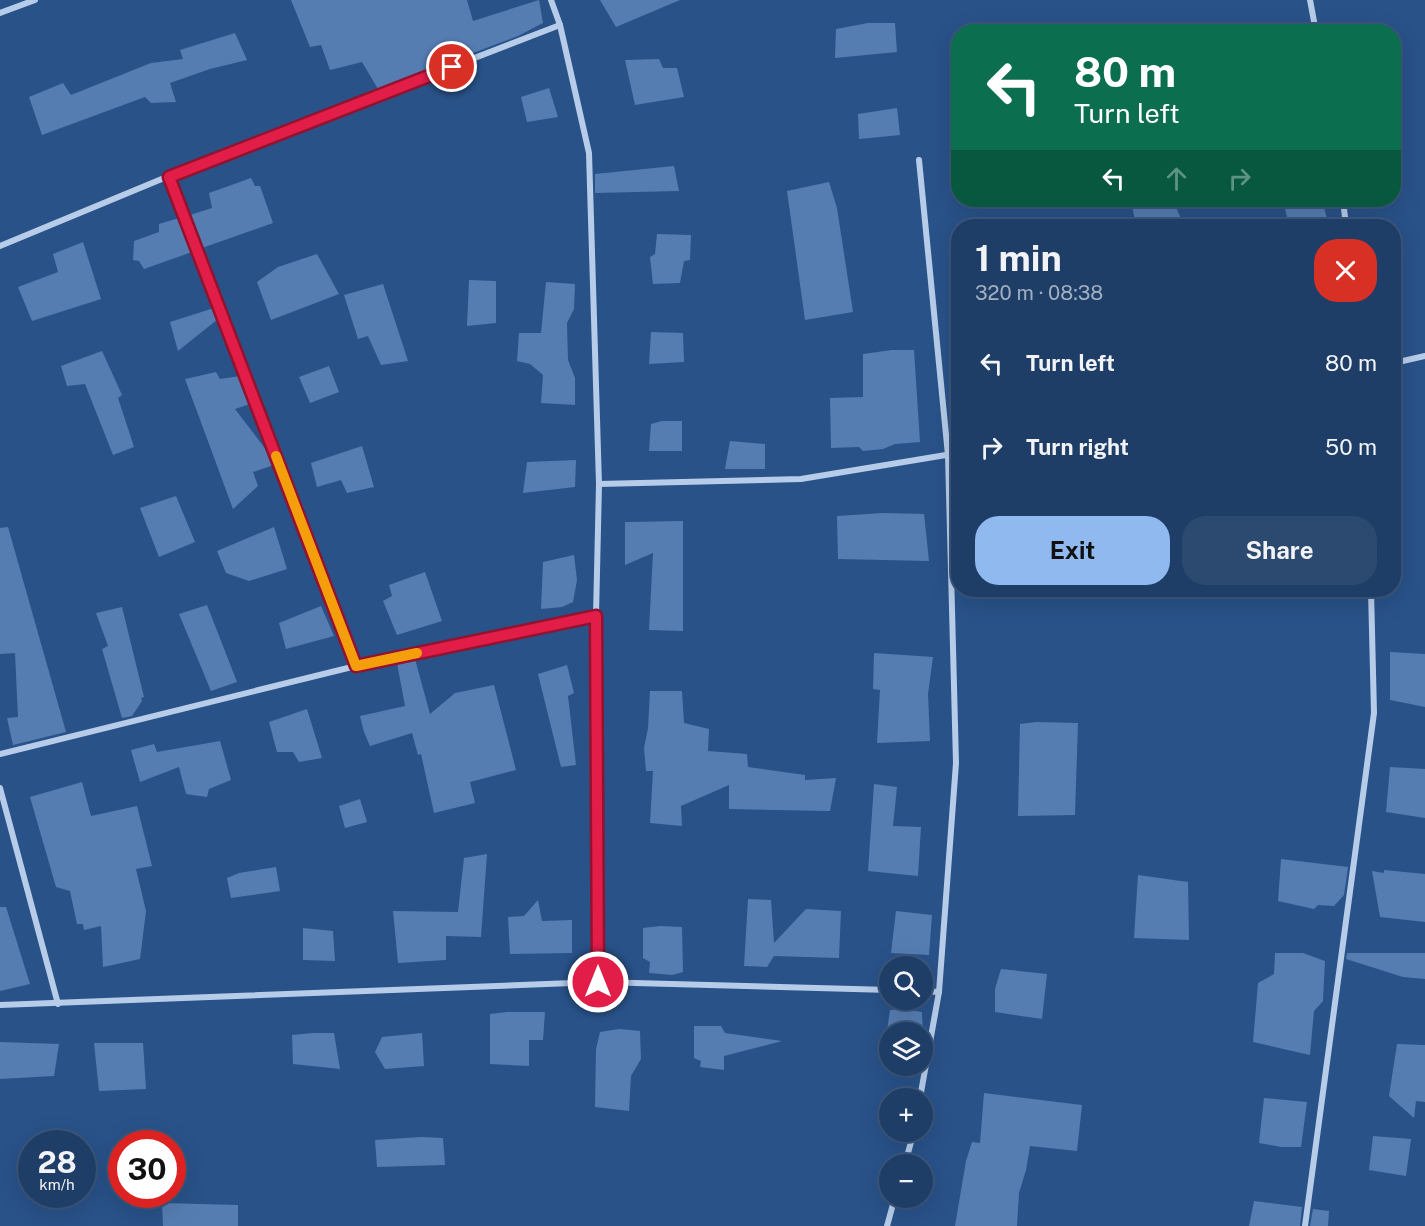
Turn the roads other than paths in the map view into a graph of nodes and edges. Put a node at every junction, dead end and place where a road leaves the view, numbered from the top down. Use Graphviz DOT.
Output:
graph roads {
  1 [pos="35,0"];
  2 [pos="551,0"];
  3 [pos="1310,0"];
  4 [pos="0,13"];
  5 [pos="1314,24"];
  6 [pos="560,25"];
  7 [pos="919,160"];
  8 [pos="169,177"];
  9 [pos="0,246"];
  10 [pos="1425,356"];
  11 [pos="1401,361"];
  12 [pos="951,454"];
  13 [pos="948,455"];
  14 [pos="599,484"];
  15 [pos="951,570"];
  16 [pos="952,597"];
  17 [pos="1371,597"];
  18 [pos="596,616"];
  19 [pos="356,666"];
  20 [pos="0,754"];
  21 [pos="0,788"];
  22 [pos="598,982"];
  23 [pos="879,990"];
  24 [pos="933,992"];
  25 [pos="939,992"];
  26 [pos="58,1004"];
  27 [pos="0,1005"];
  28 [pos="922,1088"];
  29 [pos="892,1208"];
  30 [pos="887,1226"];
  31 [pos="1305,1226"];
  1 -- 4 [label="street"];
  2 -- 6 [label="street"];
  3 -- 5 [label="street"];
  6 -- 8 [label="street"];
  6 -- 14 [label="street"];
  7 -- 13 [label="street"];
  8 -- 9 [label="street"];
  8 -- 19 [label="street"];
  10 -- 11 [label="street"];
  12 -- 13 [label="street"];
  13 -- 14 [label="street"];
  13 -- 15 [label="street"];
  14 -- 18 [label="street"];
  16 -- 25 [label="street"];
  17 -- 31 [label="street"];
  18 -- 19 [label="street"];
  18 -- 22 [label="street"];
  19 -- 20 [label="street"];
  21 -- 26 [label="street"];
  22 -- 23 [label="street"];
  22 -- 26 [label="street"];
  24 -- 25 [label="street"];
  25 -- 28 [label="street"];
  26 -- 27 [label="street"];
  29 -- 30 [label="street"];
}
